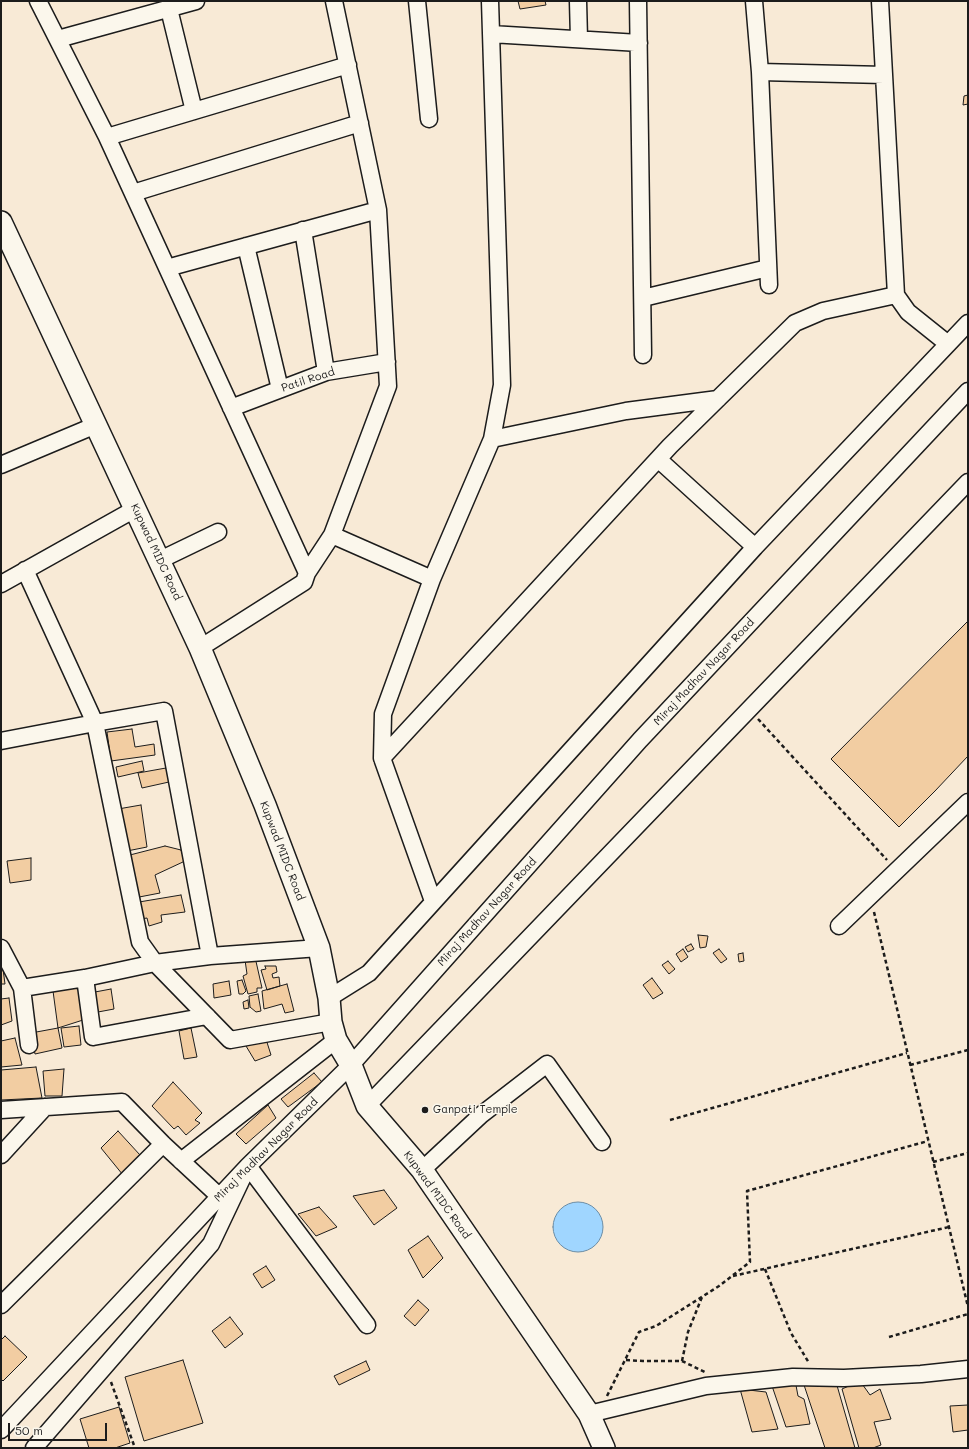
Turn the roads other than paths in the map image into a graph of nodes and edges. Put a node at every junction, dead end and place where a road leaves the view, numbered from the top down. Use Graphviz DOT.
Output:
graph roads {
  1 [pos="38,1"];
  2 [pos="196,1"];
  3 [pos="334,1"];
  4 [pos="417,1"];
  5 [pos="490,1"];
  6 [pos="578,1"];
  7 [pos="638,1"];
  8 [pos="754,1"];
  9 [pos="880,1"];
  10 [pos="169,9"];
  11 [pos="491,34"];
  12 [pos="58,39"];
  13 [pos="579,39"];
  14 [pos="639,43"];
  15 [pos="348,65"];
  16 [pos="760,72"];
  17 [pos="884,75"];
  18 [pos="194,111"];
  19 [pos="429,119"];
  20 [pos="360,123"];
  21 [pos="107,137"];
  22 [pos="133,193"];
  23 [pos="378,210"];
  24 [pos="1,222"];
  25 [pos="303,230"];
  26 [pos="246,246"];
  27 [pos="167,268"];
  28 [pos="768,268"];
  29 [pos="769,285"];
  30 [pos="896,296"];
  31 [pos="642,298"];
  32 [pos="968,323"];
  33 [pos="948,344"];
  34 [pos="643,355"];
  35 [pos="387,362"];
  36 [pos="326,372"];
  37 [pos="280,389"];
  38 [pos="968,390"];
  39 [pos="718,399"];
  40 [pos="231,408"];
  41 [pos="96,425"];
  42 [pos="492,439"];
  43 [pos="658,459"];
  44 [pos="1,465"];
  45 [pos="968,482"];
  46 [pos="136,509"];
  47 [pos="218,532"];
  48 [pos="332,535"];
  49 [pos="755,546"];
  50 [pos="160,560"];
  51 [pos="25,570"];
  52 [pos="307,573"];
  53 [pos="432,579"];
  54 [pos="1,584"];
  55 [pos="200,648"];
  56 [pos="95,723"];
  57 [pos="1,741"];
  58 [pos="382,758"];
  59 [pos="968,802"];
  60 [pos="433,901"];
  61 [pos="839,926"];
  62 [pos="1,948"];
  63 [pos="319,948"];
  64 [pos="210,956"];
  65 [pos="155,962"];
  66 [pos="85,978"];
  67 [pos="22,988"];
  68 [pos="329,998"];
  69 [pos="207,1016"];
  70 [pos="334,1031"];
  71 [pos="29,1045"];
  72 [pos="351,1065"];
  73 [pos="367,1106"];
  74 [pos="45,1107"];
  75 [pos="1,1110"];
  76 [pos="602,1142"];
  77 [pos="163,1144"];
  78 [pos="1,1156"];
  79 [pos="181,1161"];
  80 [pos="248,1166"];
  81 [pos="422,1170"];
  82 [pos="220,1197"];
  83 [pos="1,1305"];
  84 [pos="367,1325"];
  85 [pos="968,1369"];
  86 [pos="594,1413"];
  87 [pos="1,1430"];
  88 [pos="34,1448"];
  89 [pos="604,1448"];
  1 -- 12 [label="street"];
  2 -- 10 [label="street"];
  3 -- 15 [label="street"];
  4 -- 19 [label="street"];
  5 -- 11 [label="street"];
  6 -- 13 [label="street"];
  7 -- 14 [label="street"];
  8 -- 16 [label="street"];
  9 -- 17 [label="street"];
  10 -- 12 [label="street"];
  10 -- 18 [label="street"];
  11 -- 13 [label="street"];
  11 -- 42 [label="street"];
  12 -- 21 [label="street"];
  13 -- 14 [label="street"];
  14 -- 31 [label="street"];
  15 -- 18 [label="street"];
  15 -- 20 [label="street"];
  16 -- 17 [label="street"];
  16 -- 28 [label="street"];
  17 -- 30 [label="street"];
  18 -- 21 [label="street"];
  20 -- 22 [label="street"];
  20 -- 23 [label="street"];
  21 -- 22 [label="street"];
  22 -- 27 [label="street"];
  23 -- 25 [label="street"];
  23 -- 35 [label="street"];
  24 -- 41 [label="main road, Kupwad MIDC Road"];
  25 -- 26 [label="street"];
  25 -- 36 [label="street"];
  26 -- 27 [label="street"];
  26 -- 37 [label="street"];
  27 -- 40 [label="street"];
  28 -- 29 [label="street"];
  28 -- 31 [label="street"];
  30 -- 33 [label="street"];
  30 -- 39 [label="street"];
  31 -- 34 [label="street"];
  32 -- 33 [label="street"];
  33 -- 49 [label="street"];
  35 -- 36 [label="street, Patil Road"];
  35 -- 48 [label="street"];
  36 -- 37 [label="street, Patil Road"];
  37 -- 40 [label="street, Patil Road"];
  38 -- 72 [label="street, Miraj Madhav Nagar Road"];
  39 -- 42 [label="street"];
  39 -- 43 [label="street"];
  40 -- 52 [label="street"];
  41 -- 44 [label="street"];
  41 -- 46 [label="main road, Kupwad MIDC Road"];
  42 -- 53 [label="street"];
  43 -- 49 [label="street"];
  43 -- 58 [label="street"];
  45 -- 73 [label="street"];
  46 -- 50 [label="main road, Kupwad MIDC Road"];
  46 -- 51 [label="street"];
  47 -- 50 [label="street"];
  48 -- 52 [label="street"];
  48 -- 53 [label="street"];
  49 -- 60 [label="street"];
  50 -- 55 [label="main road, Kupwad MIDC Road"];
  51 -- 54 [label="street"];
  51 -- 56 [label="street"];
  52 -- 55 [label="street"];
  53 -- 58 [label="street"];
  55 -- 63 [label="main road, Kupwad MIDC Road"];
  56 -- 57 [label="street"];
  56 -- 64 [label="street"];
  56 -- 65 [label="street"];
  58 -- 60 [label="street"];
  59 -- 61 [label="street"];
  60 -- 68 [label="street"];
  62 -- 67 [label="street"];
  63 -- 64 [label="street"];
  63 -- 68 [label="main road, Kupwad MIDC Road"];
  64 -- 65 [label="street"];
  65 -- 66 [label="street"];
  65 -- 69 [label="street"];
  66 -- 67 [label="street"];
  66 -- 69 [label="street"];
  67 -- 71 [label="street"];
  68 -- 70 [label="main road, Kupwad MIDC Road"];
  69 -- 70 [label="street"];
  70 -- 72 [label="main road, Kupwad MIDC Road"];
  70 -- 79 [label="street"];
  72 -- 73 [label="main road, Kupwad MIDC Road"];
  72 -- 80 [label="street, Miraj Madhav Nagar Road"];
  73 -- 81 [label="main road, Kupwad MIDC Road"];
  74 -- 75 [label="street"];
  74 -- 77 [label="street"];
  74 -- 78 [label="street"];
  76 -- 81 [label="street"];
  77 -- 79 [label="street"];
  77 -- 83 [label="street"];
  79 -- 82 [label="street"];
  80 -- 82 [label="street, Miraj Madhav Nagar Road"];
  80 -- 84 [label="street"];
  80 -- 88 [label="street"];
  81 -- 86 [label="main road, Kupwad MIDC Road"];
  82 -- 87 [label="street, Miraj Madhav Nagar Road"];
  85 -- 86 [label="street"];
  86 -- 89 [label="main road, Kupwad MIDC Road"];
}
